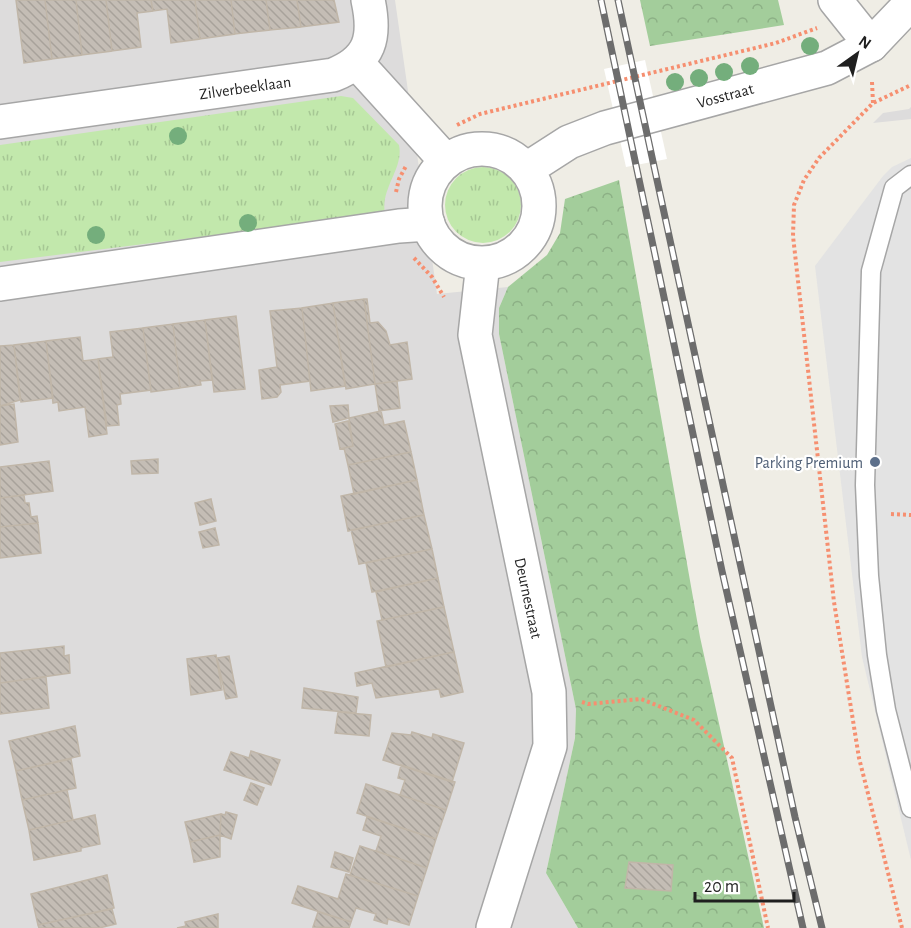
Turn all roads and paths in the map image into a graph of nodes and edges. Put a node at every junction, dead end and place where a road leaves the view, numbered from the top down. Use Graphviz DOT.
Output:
graph roads {
  1 [pos="368,0"];
  2 [pos="911,3"];
  3 [pos="840,7"];
  4 [pos="871,45"];
  5 [pos="357,63"];
  6 [pos="911,85"];
  7 [pos="0,122"];
  8 [pos="437,151"];
  9 [pos="526,169"];
  10 [pos="911,175"];
  11 [pos="413,225"];
  12 [pos="483,263"];
  13 [pos="0,284"];
  14 [pos="445,308"];
  15 [pos="549,692"];
  16 [pos="911,808"];
  17 [pos="493,928"];
  18 [pos="768,928"];
  19 [pos="902,928"];
  1 -- 5 [label="street"];
  2 -- 4 [label="street, Vosstraat"];
  3 -- 4 [label="street"];
  3 -- 8 [label="path"];
  4 -- 9 [label="street, Vosstraat"];
  5 -- 7 [label="street, Zilverbeeklaan"];
  5 -- 8 [label="street"];
  6 -- 19 [label="path"];
  8 -- 9 [label="street"];
  8 -- 11 [label="street"];
  8 -- 11 [label="path"];
  9 -- 12 [label="street"];
  10 -- 16 [label="lane"];
  11 -- 12 [label="street"];
  11 -- 13 [label="street"];
  11 -- 14 [label="path"];
  12 -- 15 [label="street, Deurnestraat"];
  15 -- 17 [label="street, Deurnestraat"];
  15 -- 18 [label="path"];
}
